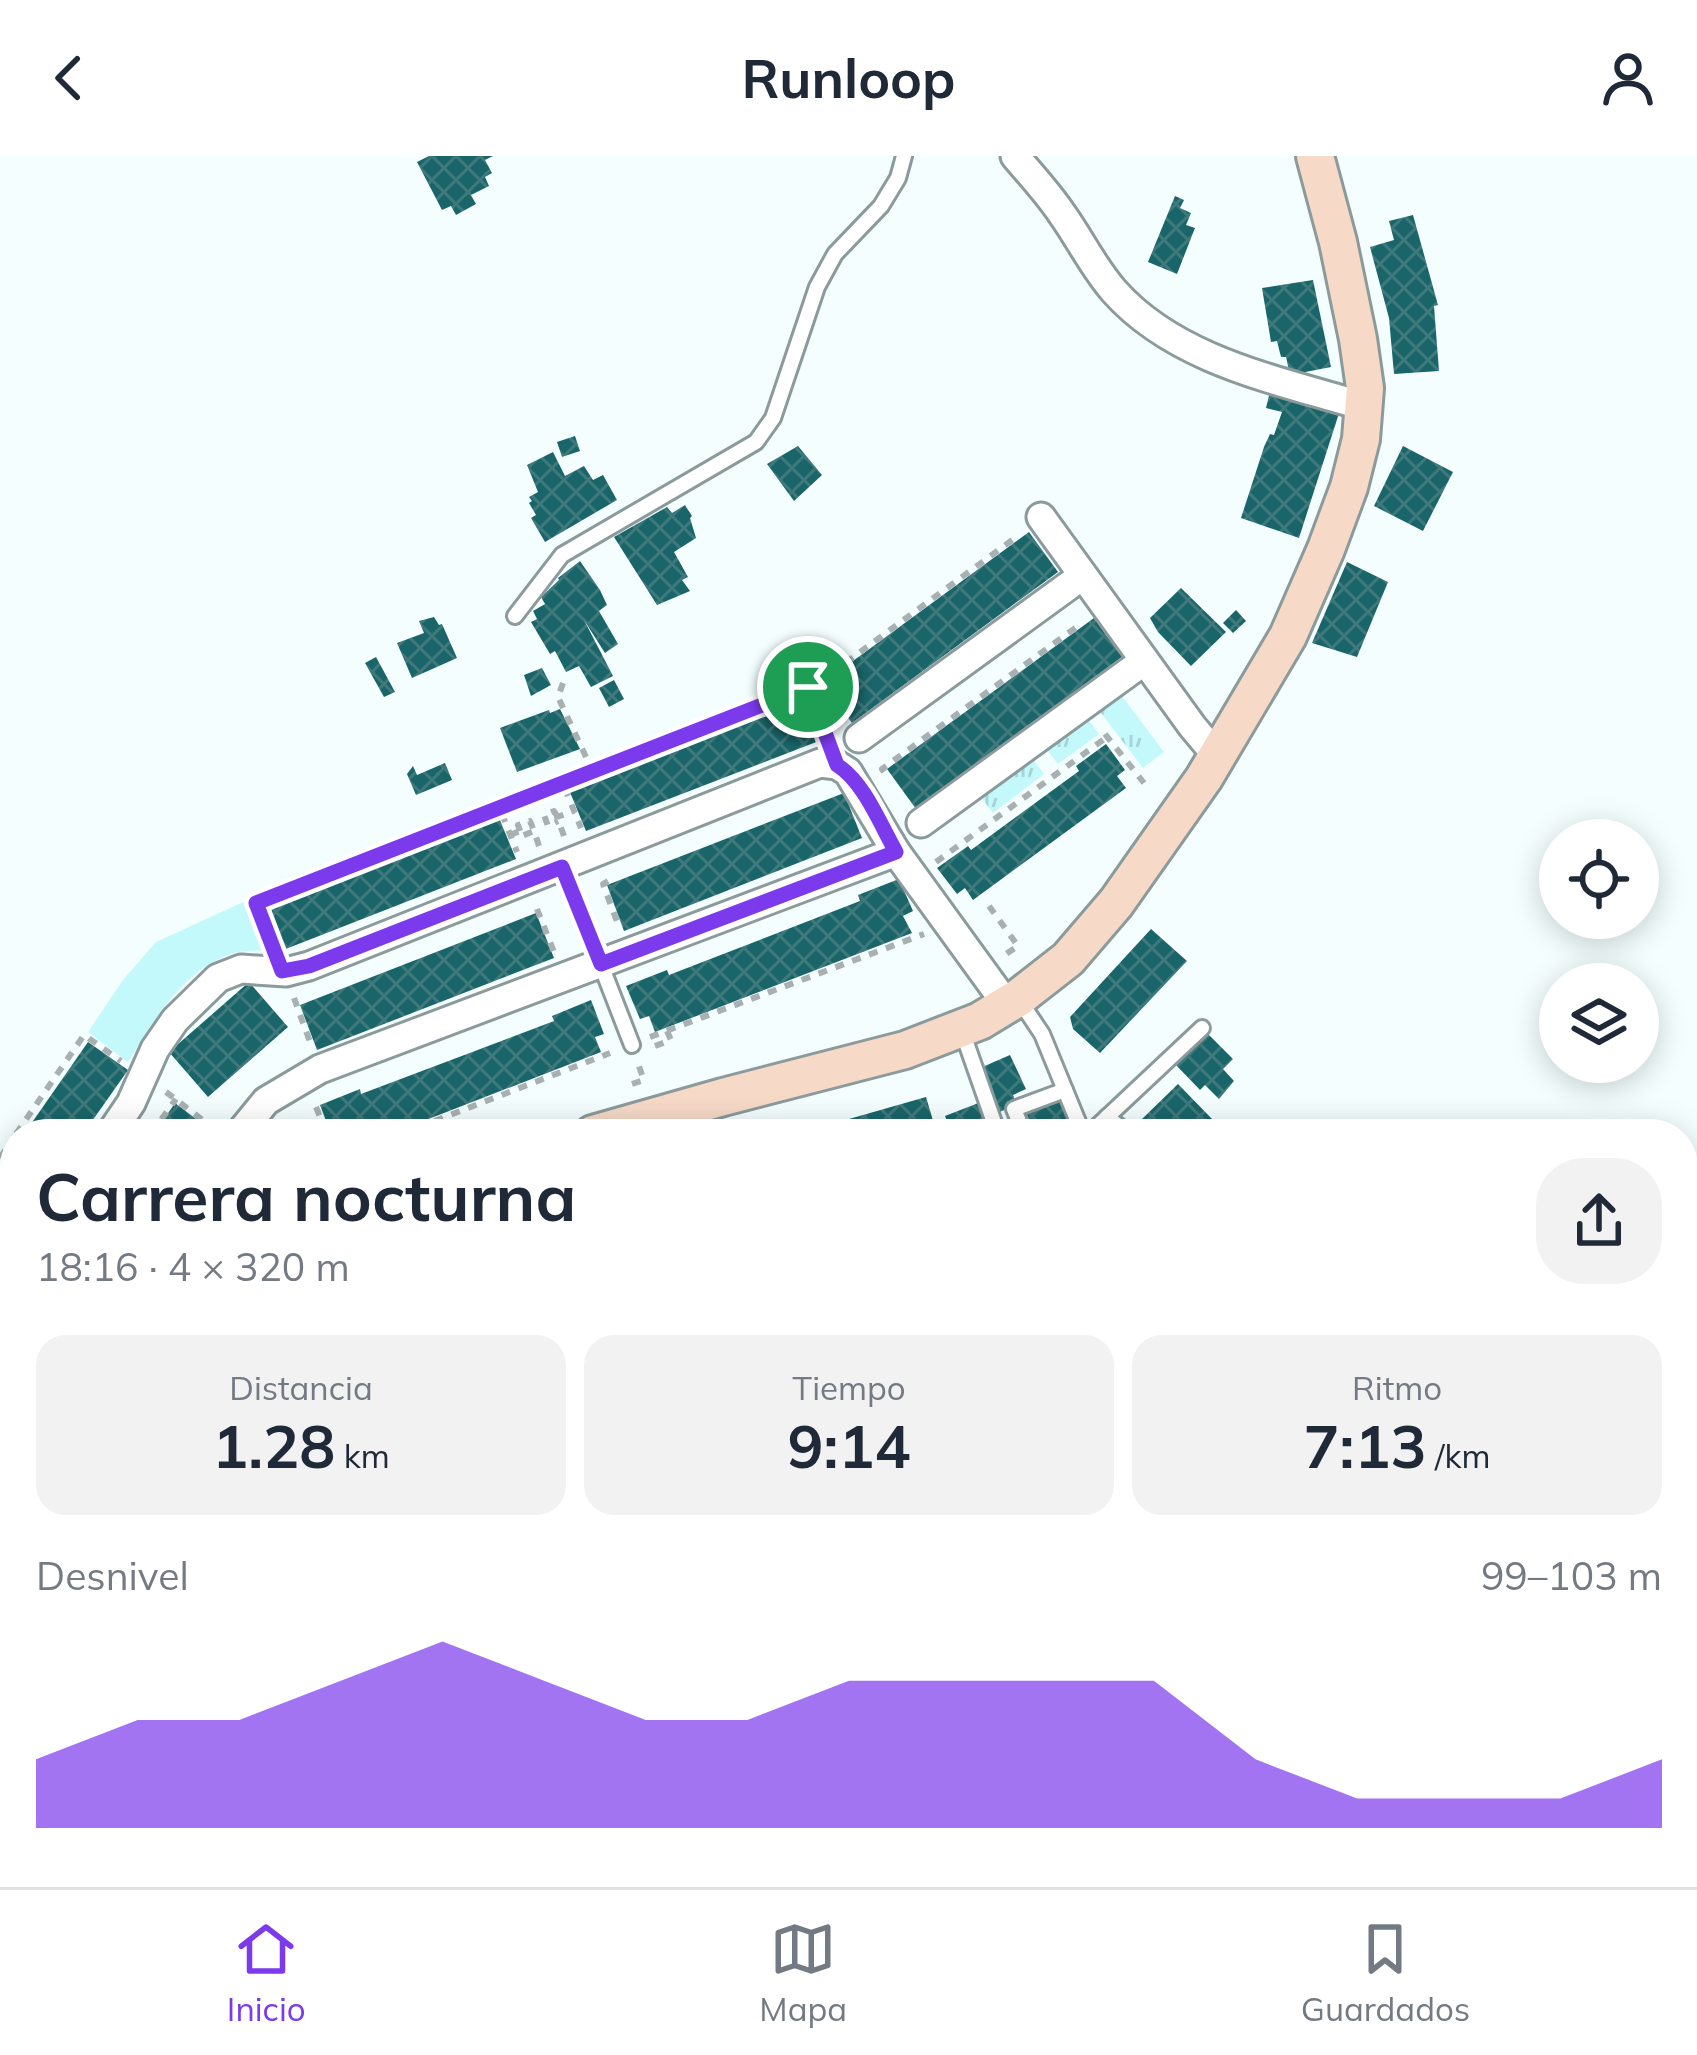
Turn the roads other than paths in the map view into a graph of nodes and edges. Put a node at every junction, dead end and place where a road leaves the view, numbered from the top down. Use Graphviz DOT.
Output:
graph roads {
  1 [pos="904,156"];
  2 [pos="1015,156"];
  3 [pos="1315,156"];
  4 [pos="1363,406"];
  5 [pos="1035,522"];
  6 [pos="1082,576"];
  7 [pos="515,616"];
  8 [pos="1144,661"];
  9 [pos="860,738"];
  10 [pos="1217,756"];
  11 [pos="922,823"];
  12 [pos="896,852"];
  13 [pos="562,867"];
  14 [pos="601,964"];
  15 [pos="1012,1002"];
  16 [pos="961,1028"];
  17 [pos="1202,1028"];
  18 [pos="639,1042"];
  19 [pos="1064,1090"];
  20 [pos="1107,1117"];
  21 [pos="120,1119"];
  22 [pos="251,1119"];
  23 [pos="646,1119"];
  24 [pos="993,1119"];
  25 [pos="1018,1119"];
  26 [pos="1078,1119"];
  27 [pos="1105,1119"];
  28 [pos="1110,1119"];
  1 -- 7 [label="lane"];
  2 -- 4 [label="street"];
  3 -- 4 [label="street"];
  4 -- 10 [label="street"];
  5 -- 6 [label="street"];
  6 -- 8 [label="street"];
  6 -- 9 [label="street"];
  8 -- 10 [label="street"];
  8 -- 11 [label="street"];
  10 -- 15 [label="street"];
  12 -- 13 [label="street"];
  12 -- 14 [label="street"];
  12 -- 15 [label="street"];
  13 -- 14 [label="lane"];
  13 -- 21 [label="street"];
  14 -- 18 [label="lane"];
  14 -- 22 [label="street"];
  15 -- 16 [label="street"];
  15 -- 19 [label="lane"];
  16 -- 23 [label="street"];
  16 -- 24 [label="lane"];
  17 -- 20 [label="lane"];
  19 -- 25 [label="lane"];
  19 -- 26 [label="lane"];
  20 -- 27 [label="lane"];
  20 -- 28 [label="lane"];
}
